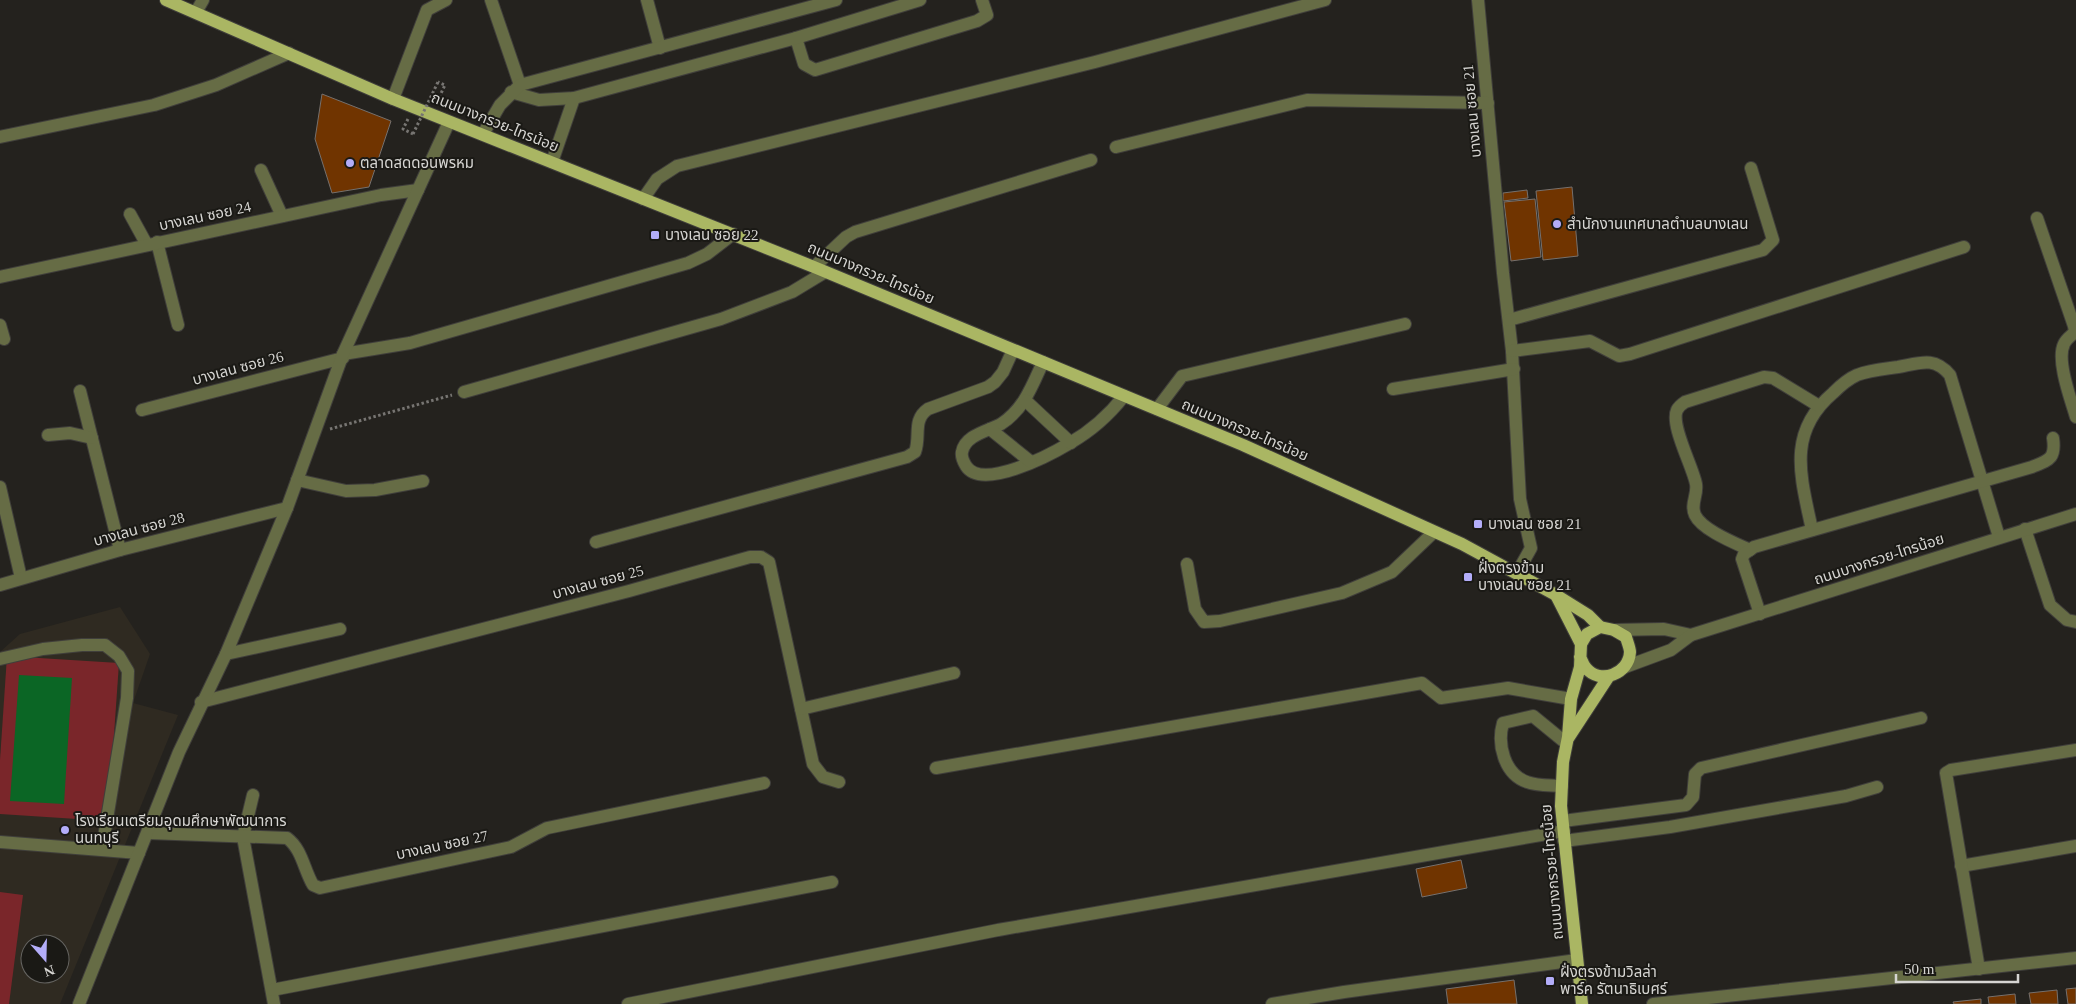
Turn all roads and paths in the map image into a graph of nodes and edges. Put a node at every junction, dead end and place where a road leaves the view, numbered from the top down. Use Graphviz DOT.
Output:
graph roads {
  1 [pos="166,0"];
  2 [pos="203,0"];
  3 [pos="446,0"];
  4 [pos="491,0"];
  5 [pos="647,0"];
  6 [pos="836,0"];
  7 [pos="920,0"];
  8 [pos="982,0"];
  9 [pos="1325,0"];
  10 [pos="1478,0"];
  11 [pos="196,12"];
  12 [pos="796,38"];
  13 [pos="660,48"];
  14 [pos="288,53"];
  15 [pos="515,88"];
  16 [pos="574,98"];
  17 [pos="393,99"];
  18 [pos="1488,103"];
  19 [pos="413,107"];
  20 [pos="430,114"];
  21 [pos="449,122"];
  22 [pos="482,134"];
  23 [pos="0,137"];
  24 [pos="1116,147"];
  25 [pos="1091,160"];
  26 [pos="552,162"];
  27 [pos="1751,168"];
  28 [pos="261,170"];
  29 [pos="418,190"];
  30 [pos="643,199"];
  31 [pos="130,214"];
  32 [pos="282,216"];
  33 [pos="2037,218"];
  34 [pos="733,234"];
  35 [pos="152,244"];
  36 [pos="1964,247"];
  37 [pos="820,269"];
  38 [pos="0,277"];
  39 [pos="1509,320"];
  40 [pos="1405,324"];
  41 [pos="0,325"];
  42 [pos="178,325"];
  43 [pos="4,339"];
  44 [pos="1013,350"];
  45 [pos="1512,351"];
  46 [pos="343,356"];
  47 [pos="1043,362"];
  48 [pos="1514,369"];
  49 [pos="1393,389"];
  50 [pos="80,392"];
  51 [pos="464,392"];
  52 [pos="1124,396"];
  53 [pos="1025,400"];
  54 [pos="1819,406"];
  55 [pos="142,410"];
  56 [pos="1157,410"];
  57 [pos="2076,417"];
  58 [pos="990,429"];
  59 [pos="315,433"];
  60 [pos="48,435"];
  61 [pos="92,438"];
  62 [pos="2053,438"];
  63 [pos="1072,443"];
  64 [pos="1030,462"];
  65 [pos="297,480"];
  66 [pos="424,481"];
  67 [pos="1982,482"];
  68 [pos="0,487"];
  69 [pos="287,508"];
  70 [pos="2076,514"];
  71 [pos="2024,529"];
  72 [pos="1812,530"];
  73 [pos="1434,532"];
  74 [pos="1999,538"];
  75 [pos="596,542"];
  76 [pos="120,550"];
  77 [pos="1750,550"];
  78 [pos="1187,564"];
  79 [pos="1517,573"];
  80 [pos="21,578"];
  81 [pos="0,584"];
  82 [pos="1556,595"];
  83 [pos="1760,614"];
  84 [pos="2076,622"];
  85 [pos="1600,628"];
  86 [pos="340,629"];
  87 [pos="1614,630"];
  88 [pos="1691,635"];
  89 [pos="1581,650"];
  90 [pos="226,654"];
  91 [pos="0,659"];
  92 [pos="1625,667"];
  93 [pos="954,673"];
  94 [pos="1609,676"];
  95 [pos="1571,700"];
  96 [pos="201,702"];
  97 [pos="801,709"];
  98 [pos="1921,718"];
  99 [pos="1568,740"];
  100 [pos="2076,750"];
  101 [pos="936,768"];
  102 [pos="839,782"];
  103 [pos="764,783"];
  104 [pos="1562,786"];
  105 [pos="1877,786"];
  106 [pos="253,795"];
  107 [pos="1564,831"];
  108 [pos="148,833"];
  109 [pos="243,837"];
  110 [pos="0,842"];
  111 [pos="2076,846"];
  112 [pos="102,849"];
  113 [pos="139,853"];
  114 [pos="1961,866"];
  115 [pos="832,882"];
  116 [pos="2076,958"];
  117 [pos="1577,960"];
  118 [pos="1979,969"];
  119 [pos="272,990"];
  120 [pos="79,1004"];
  121 [pos="274,1004"];
  122 [pos="628,1004"];
  123 [pos="1272,1004"];
  124 [pos="1582,1004"];
  125 [pos="1653,1004"];
  1 -- 11 [label="main road, ถนนบางกรวย-ไทรน้อย"];
  2 -- 11 [label="street"];
  3 -- 17 [label="street"];
  4 -- 15 [label="street"];
  5 -- 13 [label="street"];
  6 -- 13 [label="street"];
  7 -- 12 [label="street"];
  8 -- 12 [label="street"];
  9 -- 30 [label="street"];
  10 -- 18 [label="street, บางเลน ซอย 21"];
  11 -- 14 [label="main road, ถนนบางกรวย-ไทรน้อย"];
  12 -- 16 [label="street"];
  13 -- 15 [label="street"];
  14 -- 17 [label="main road, ถนนบางกรวย-ไทรน้อย"];
  14 -- 23 [label="street"];
  15 -- 16 [label="street"];
  15 -- 22 [label="street"];
  16 -- 26 [label="street"];
  17 -- 19 [label="main road, ถนนบางกรวย-ไทรน้อย"];
  18 -- 24 [label="street"];
  18 -- 39 [label="street, บางเลน ซอย 21"];
  19 -- 20 [label="main road, ถนนบางกรวย-ไทรน้อย"];
  19 -- 20 [label="path, bridge"];
  20 -- 21 [label="main road, ถนนบางกรวย-ไทรน้อย"];
  21 -- 22 [label="main road, ถนนบางกรวย-ไทรน้อย"];
  21 -- 29 [label="street"];
  22 -- 26 [label="main road, ถนนบางกรวย-ไทรน้อย"];
  25 -- 37 [label="street"];
  26 -- 30 [label="main road, ถนนบางกรวย-ไทรน้อย"];
  27 -- 39 [label="street"];
  28 -- 32 [label="street"];
  29 -- 32 [label="street, บางเลน ซอย 24"];
  29 -- 46 [label="street"];
  30 -- 34 [label="main road, ถนนบางกรวย-ไทรน้อย"];
  31 -- 35 [label="street"];
  32 -- 35 [label="street, บางเลน ซอย 24"];
  33 -- 57 [label="street"];
  34 -- 37 [label="main road, ถนนบางกรวย-ไทรน้อย"];
  34 -- 46 [label="street"];
  35 -- 38 [label="street, บางเลน ซอย 24"];
  35 -- 42 [label="street"];
  36 -- 45 [label="street"];
  37 -- 44 [label="main road, ถนนบางกรวย-ไทรน้อย"];
  37 -- 51 [label="street"];
  39 -- 45 [label="street, บางเลน ซอย 21"];
  40 -- 56 [label="street"];
  41 -- 43 [label="street"];
  44 -- 47 [label="main road, ถนนบางกรวย-ไทรน้อย"];
  44 -- 75 [label="street"];
  45 -- 48 [label="street, บางเลน ซอย 21"];
  46 -- 55 [label="street, บางเลน ซอย 26"];
  46 -- 59 [label="street"];
  47 -- 52 [label="main road, ถนนบางกรวย-ไทรน้อย"];
  47 -- 53 [label="street"];
  48 -- 49 [label="street"];
  48 -- 79 [label="street, บางเลน ซอย 21"];
  50 -- 61 [label="street"];
  51 -- 59 [label="path"];
  52 -- 56 [label="main road, ถนนบางกรวย-ไทรน้อย"];
  52 -- 63 [label="street"];
  53 -- 58 [label="street"];
  53 -- 63 [label="street"];
  54 -- 67 [label="street"];
  54 -- 72 [label="street"];
  54 -- 77 [label="street"];
  56 -- 73 [label="main road, ถนนบางกรวย-ไทรน้อย"];
  58 -- 64 [label="street"];
  58 -- 64 [label="street"];
  59 -- 65 [label="street"];
  60 -- 61 [label="street"];
  61 -- 76 [label="street"];
  62 -- 67 [label="street"];
  63 -- 64 [label="street"];
  65 -- 66 [label="street"];
  65 -- 69 [label="street"];
  67 -- 72 [label="street"];
  67 -- 74 [label="street"];
  68 -- 80 [label="street"];
  69 -- 76 [label="street, บางเลน ซอย 28"];
  69 -- 90 [label="street"];
  70 -- 71 [label="street, ถนนบางกรวย-ไทรน้อย"];
  71 -- 74 [label="street, ถนนบางกรวย-ไทรน้อย"];
  71 -- 84 [label="street"];
  72 -- 77 [label="street"];
  73 -- 78 [label="street"];
  73 -- 79 [label="main road, ถนนบางกรวย-ไทรน้อย"];
  74 -- 83 [label="street, ถนนบางกรวย-ไทรน้อย"];
  76 -- 80 [label="street, บางเลน ซอย 28"];
  77 -- 83 [label="street"];
  79 -- 82 [label="main road, ถนนบางกรวย-ไทรน้อย"];
  80 -- 81 [label="street, บางเลน ซอย 28"];
  82 -- 85 [label="main road, ถนนบางกรวย-ไทรน้อย"];
  82 -- 89 [label="main road"];
  83 -- 88 [label="street, ถนนบางกรวย-ไทรน้อย"];
  85 -- 87 [label="main road"];
  85 -- 89 [label="main road"];
  86 -- 90 [label="street"];
  87 -- 88 [label="street, ถนนบางกรวย-ไทรน้อย"];
  87 -- 92 [label="main road"];
  88 -- 92 [label="street, ถนนบางกรวย-ไทรน้อย"];
  89 -- 94 [label="main road"];
  89 -- 95 [label="main road, ถนนบางกรวย-ไทรน้อย"];
  90 -- 96 [label="street"];
  91 -- 112 [label="street"];
  92 -- 94 [label="main road"];
  93 -- 97 [label="street"];
  94 -- 99 [label="main road, ถนนบางกรวย-ไทรน้อย"];
  95 -- 99 [label="main road, ถนนบางกรวย-ไทรน้อย"];
  95 -- 101 [label="street"];
  96 -- 97 [label="street, บางเลน ซอย 25"];
  96 -- 108 [label="street"];
  97 -- 102 [label="street, บางเลน ซอย 25"];
  98 -- 107 [label="street"];
  99 -- 104 [label="main road, ถนนบางกรวย-ไทรน้อย"];
  99 -- 104 [label="street"];
  100 -- 114 [label="street"];
  103 -- 109 [label="street, บางเลน ซอย 27"];
  104 -- 107 [label="main road, ถนนบางกรวย-ไทรน้อย"];
  105 -- 107 [label="street"];
  106 -- 109 [label="street"];
  107 -- 117 [label="main road, ถนนบางกรวย-ไทรน้อย"];
  107 -- 122 [label="street"];
  108 -- 109 [label="street, บางเลน ซอย 27"];
  108 -- 113 [label="street"];
  109 -- 119 [label="street"];
  110 -- 112 [label="street"];
  111 -- 114 [label="street"];
  112 -- 113 [label="street"];
  113 -- 120 [label="street"];
  114 -- 118 [label="street"];
  115 -- 119 [label="street"];
  116 -- 118 [label="street"];
  117 -- 123 [label="street"];
  117 -- 124 [label="main road, ถนนบางกรวย-ไทรน้อย"];
  118 -- 125 [label="street"];
  119 -- 121 [label="street"];
}
